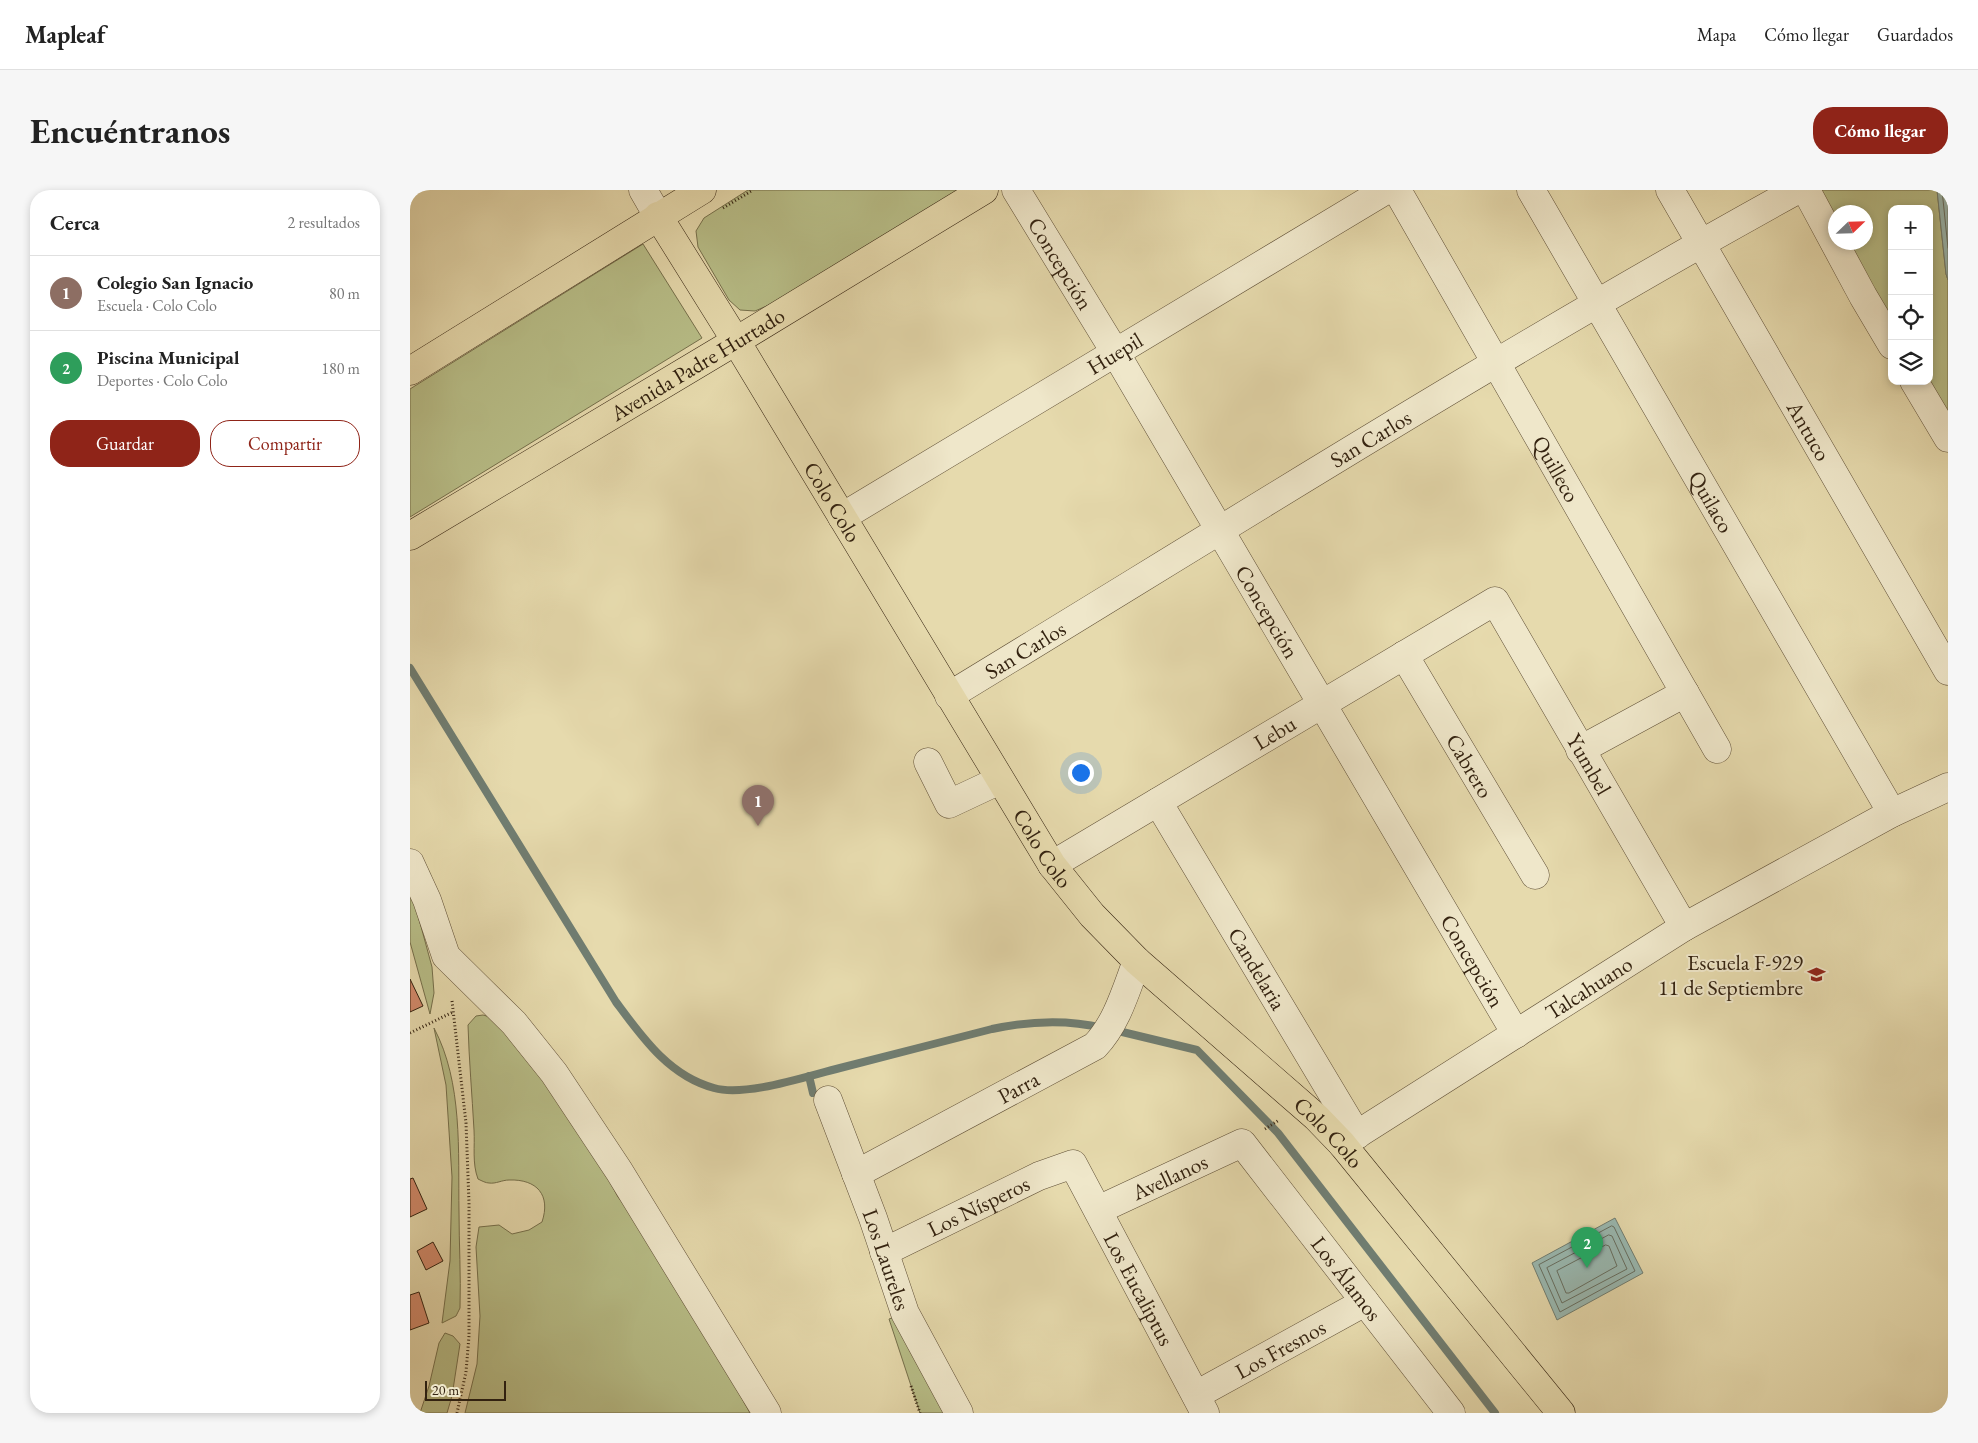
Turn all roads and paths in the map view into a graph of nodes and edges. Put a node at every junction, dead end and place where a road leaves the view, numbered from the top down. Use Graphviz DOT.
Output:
graph roads {
  1 [pos="643,190"];
  2 [pos="702,190"];
  3 [pos="984,190"];
  4 [pos="1016,190"];
  5 [pos="1386,190"];
  6 [pos="1397,190"];
  7 [pos="1531,190"];
  8 [pos="1670,190"];
  9 [pos="1796,190"];
  10 [pos="1806,190"];
  11 [pos="658,216"];
  12 [pos="1700,243"];
  13 [pos="1597,304"];
  14 [pos="1890,340"];
  15 [pos="736,341"];
  16 [pos="1115,352"];
  17 [pos="1495,363"];
  18 [pos="410,371"];
  19 [pos="1916,385"];
  20 [pos="1948,438"];
  21 [pos="842,517"];
  22 [pos="1219,530"];
  23 [pos="410,536"];
  24 [pos="1495,601"];
  25 [pos="1404,655"];
  26 [pos="1948,671"];
  27 [pos="1685,693"];
  28 [pos="949,696"];
  29 [pos="1321,704"];
  30 [pos="1717,749"];
  31 [pos="1580,750"];
  32 [pos="928,762"];
  33 [pos="1000,780"];
  34 [pos="1948,788"];
  35 [pos="1158,802"];
  36 [pos="1892,813"];
  37 [pos="410,863"];
  38 [pos="1052,865"];
  39 [pos="1535,876"];
  40 [pos="1684,927"];
  41 [pos="446,956"];
  42 [pos="1137,961"];
  43 [pos="453,1012"];
  44 [pos="410,1034"];
  45 [pos="1516,1034"];
  46 [pos="828,1100"];
  47 [pos="1350,1140"];
  48 [pos="1242,1143"];
  49 [pos="1073,1164"];
  50 [pos="856,1174"];
  51 [pos="1098,1210"];
  52 [pos="884,1252"];
  53 [pos="1365,1302"];
  54 [pos="1201,1404"];
  55 [pos="457,1413"];
  56 [pos="768,1413"];
  57 [pos="959,1413"];
  58 [pos="1451,1413"];
  59 [pos="1561,1413"];
  1 -- 11 [label="street, Colo Colo"];
  2 -- 11 [label="main road"];
  3 -- 15 [label="main road, Avenida Padre Hurtado"];
  4 -- 16 [label="street, Concepción"];
  5 -- 16 [label="street, Huepil"];
  6 -- 17 [label="street, Quilleco"];
  7 -- 13 [label="street, Quilaco"];
  8 -- 12 [label="street, Antuco"];
  9 -- 12 [label="street, San Carlos"];
  10 -- 14 [label="street"];
  11 -- 15 [label="main road, Colo Colo"];
  11 -- 18 [label="main road"];
  12 -- 13 [label="street, San Carlos"];
  12 -- 26 [label="street, Antuco"];
  13 -- 17 [label="street, San Carlos"];
  13 -- 36 [label="street, Quilaco"];
  15 -- 21 [label="main road, Colo Colo"];
  15 -- 23 [label="main road, Avenida Padre Hurtado"];
  16 -- 21 [label="street, Huepil"];
  16 -- 22 [label="street, Concepción"];
  17 -- 22 [label="street, San Carlos"];
  17 -- 27 [label="street, Quilleco"];
  19 -- 20 [label="street"];
  21 -- 28 [label="main road, Colo Colo"];
  22 -- 28 [label="street, San Carlos"];
  22 -- 29 [label="street, Concepción"];
  24 -- 25 [label="street, Lebu"];
  24 -- 31 [label="street, Yumbel"];
  25 -- 29 [label="street, Lebu"];
  25 -- 39 [label="street, Cabrero"];
  27 -- 30 [label="street, Quilleco"];
  27 -- 31 [label="street"];
  28 -- 33 [label="main road, Colo Colo"];
  29 -- 35 [label="street, Lebu"];
  29 -- 45 [label="street, Concepción"];
  31 -- 40 [label="street, Yumbel"];
  32 -- 33 [label="street"];
  33 -- 38 [label="main road, Colo Colo"];
  34 -- 36 [label="street, Talcahuano"];
  35 -- 38 [label="street, Lebu"];
  35 -- 47 [label="street, Candelaria"];
  36 -- 40 [label="street, Talcahuano"];
  37 -- 41 [label="street"];
  38 -- 42 [label="main road, Colo Colo"];
  40 -- 45 [label="street, Talcahuano"];
  41 -- 43 [label="path"];
  41 -- 56 [label="street"];
  42 -- 47 [label="main road, Colo Colo"];
  42 -- 50 [label="street, Parra"];
  43 -- 44 [label="path"];
  43 -- 55 [label="path"];
  45 -- 47 [label="street, Talcahuano"];
  46 -- 50 [label="street, Los Laureles"];
  47 -- 59 [label="main road, Colo Colo"];
  48 -- 51 [label="street, Avellanos"];
  48 -- 53 [label="street, Los Álamos"];
  49 -- 51 [label="street, Los Eucaliptus"];
  49 -- 52 [label="street, Los Nísperos"];
  50 -- 52 [label="street, Los Laureles"];
  51 -- 54 [label="street, Los Eucaliptus"];
  52 -- 57 [label="street, Los Laureles"];
  53 -- 54 [label="street, Los Fresnos"];
  53 -- 58 [label="street, Los Álamos"];
}
